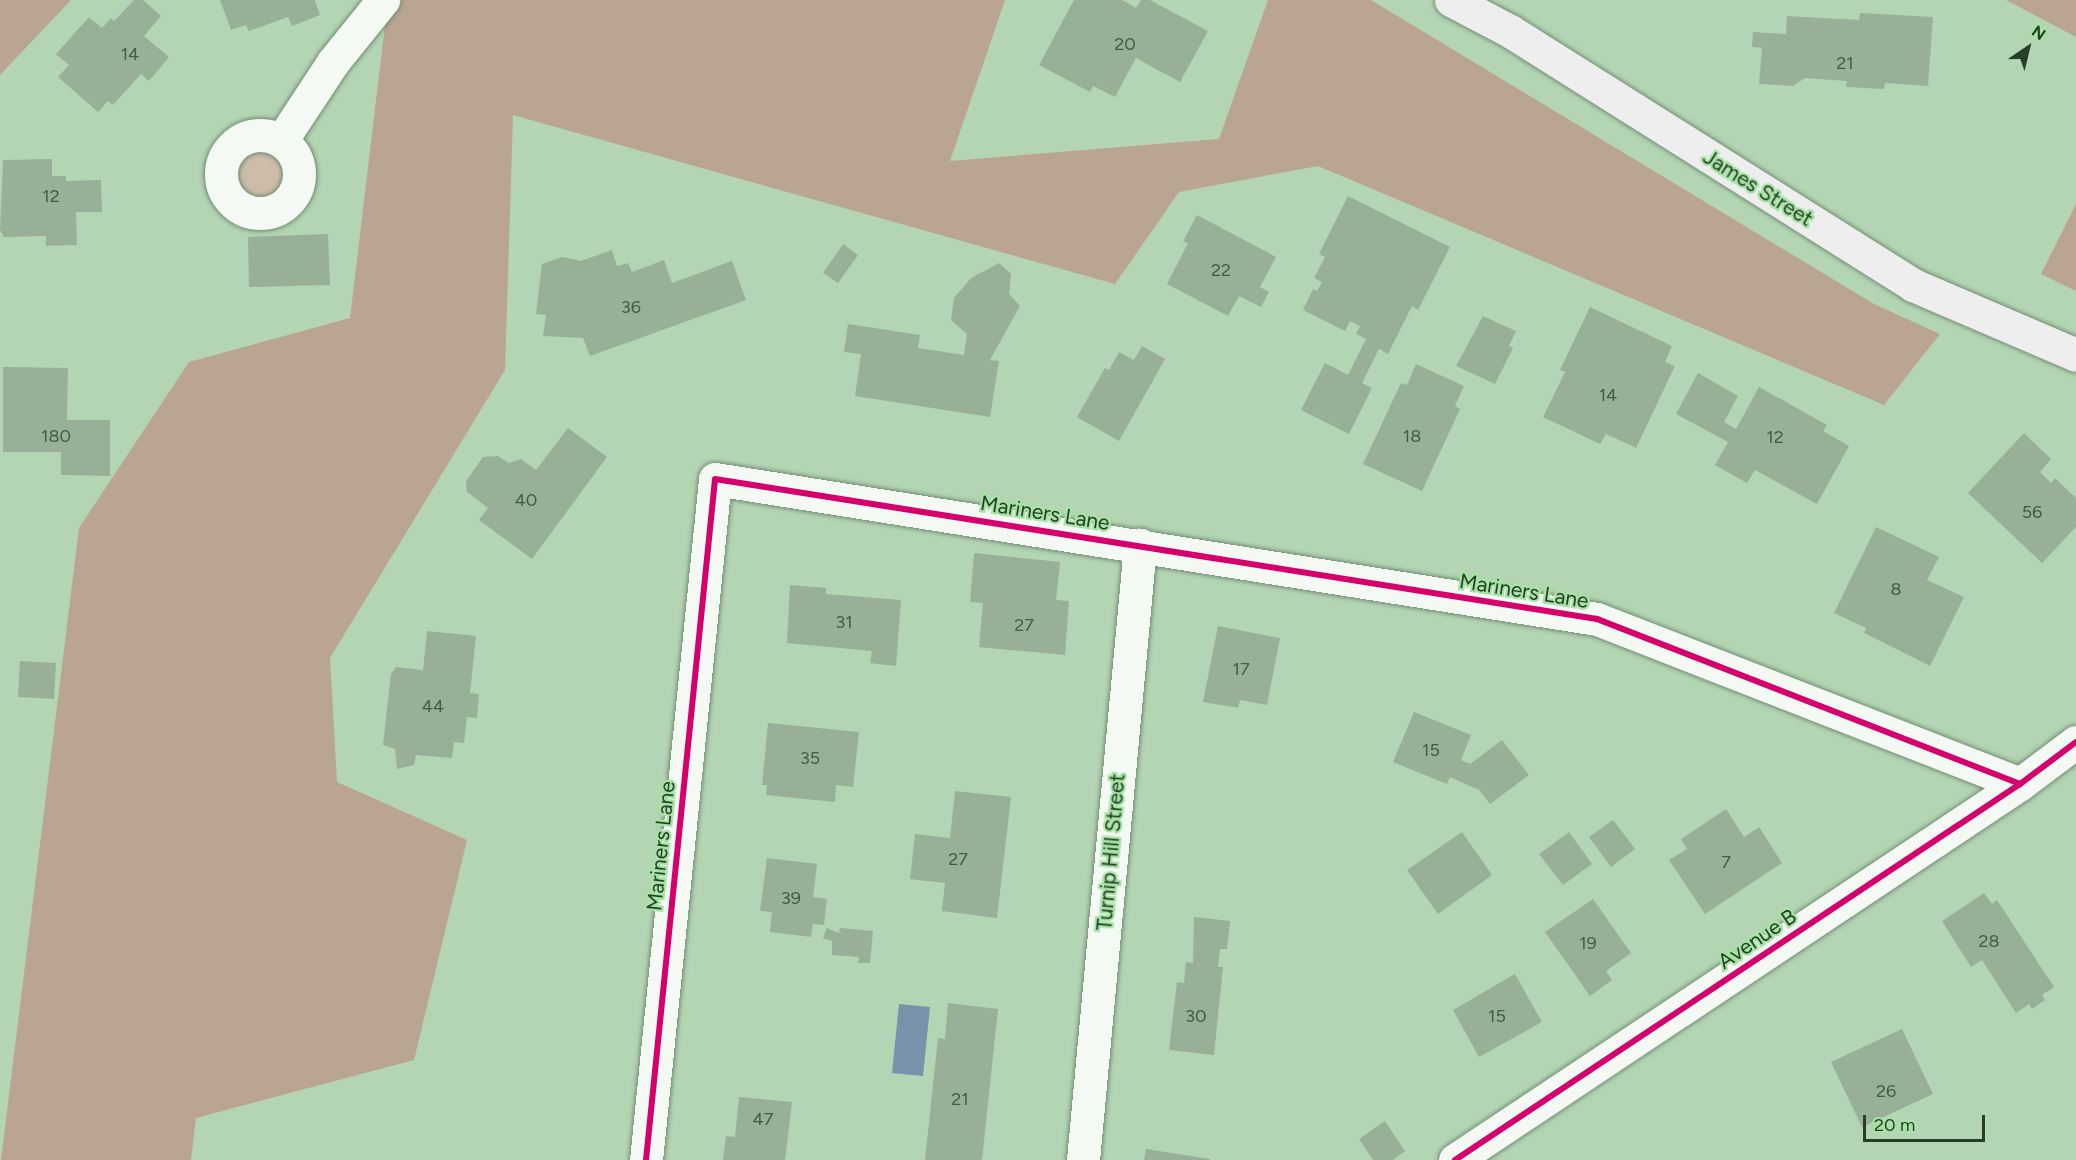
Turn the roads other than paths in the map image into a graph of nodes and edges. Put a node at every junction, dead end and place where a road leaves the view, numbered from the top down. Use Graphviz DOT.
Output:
graph roads {
  1 [pos="383,0"];
  2 [pos="1451,0"];
  3 [pos="281,141"];
  4 [pos="2076,355"];
  5 [pos="1140,545"];
  6 [pos="2076,742"];
  7 [pos="2020,784"];
  8 [pos="646,1160"];
  9 [pos="1083,1160"];
  10 [pos="1455,1160"];
  1 -- 3 [label="street"];
  2 -- 4 [label="main road, James Street"];
  5 -- 7 [label="street, Mariners Lane"];
  5 -- 8 [label="street, Mariners Lane"];
  5 -- 9 [label="street, Turnip Hill Street"];
  6 -- 7 [label="street, Avenue B"];
  7 -- 10 [label="street, Avenue B"];
}
